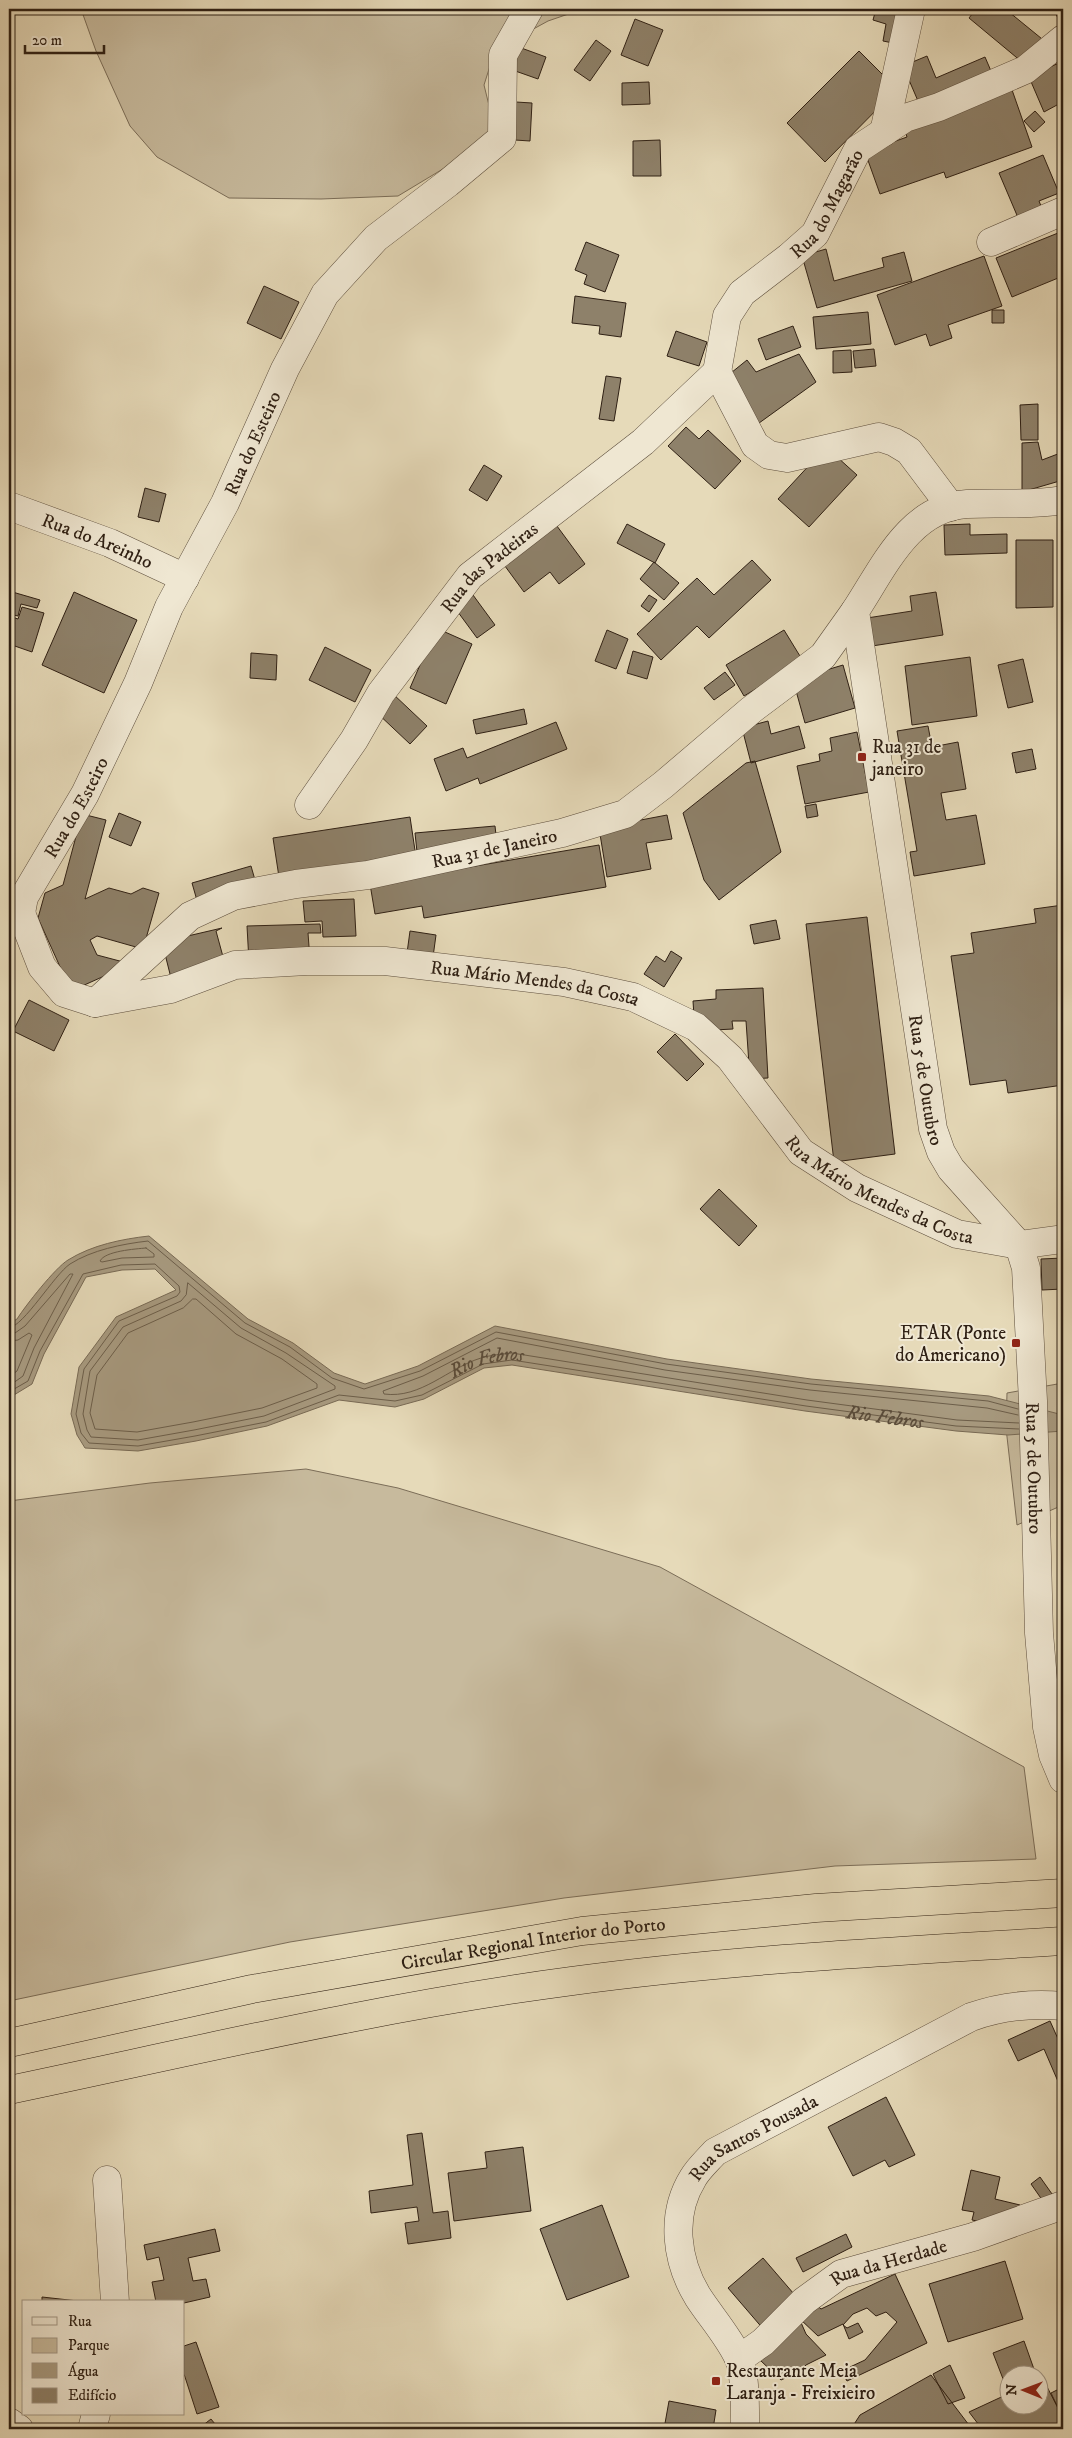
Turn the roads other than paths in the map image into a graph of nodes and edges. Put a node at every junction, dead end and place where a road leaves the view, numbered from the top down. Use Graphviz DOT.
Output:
graph roads {
  1 [pos="529,9"];
  2 [pos="911,9"];
  3 [pos="1063,39"];
  4 [pos="884,132"];
  5 [pos="1063,211"];
  6 [pos="991,242"];
  7 [pos="716,372"];
  8 [pos="1063,500"];
  9 [pos="9,506"];
  10 [pos="951,506"];
  11 [pos="184,578"];
  12 [pos="855,611"];
  13 [pos="308,805"];
  14 [pos="15,908"];
  15 [pos="96,1003"];
  16 [pos="1063,1239"];
  17 [pos="1019,1245"];
  18 [pos="1063,1779"];
  19 [pos="1063,1893"];
  20 [pos="1063,1941"];
  21 [pos="1063,2006"];
  22 [pos="9,2043"];
  23 [pos="9,2090"];
  24 [pos="107,2180"];
  25 [pos="1063,2206"];
  26 [pos="114,2300"];
  27 [pos="740,2359"];
  28 [pos="95,2416"];
  29 [pos="9,2422"];
  30 [pos="19,2429"];
  31 [pos="92,2429"];
  32 [pos="745,2429"];
  1 -- 11 [label="street, Rua do Esteiro"];
  2 -- 4 [label="street"];
  3 -- 4 [label="street, Rua do Magarão"];
  4 -- 7 [label="street, Rua do Magarão"];
  5 -- 6 [label="street"];
  7 -- 10 [label="street"];
  7 -- 13 [label="street, Rua das Padeiras"];
  8 -- 10 [label="street"];
  9 -- 11 [label="street, Rua do Areinho"];
  10 -- 12 [label="street"];
  11 -- 14 [label="street, Rua do Esteiro"];
  12 -- 15 [label="street, Rua 31 de Janeiro"];
  12 -- 17 [label="street, Rua 5 de Outubro"];
  14 -- 15 [label="street, Rua Mário Mendes da Costa"];
  15 -- 17 [label="street, Rua Mário Mendes da Costa"];
  16 -- 17 [label="street, Rua Mário Mendes da Costa"];
  17 -- 18 [label="street, Rua 5 de Outubro"];
  19 -- 22 [label="highway, Circular Regional Interior do Porto"];
  20 -- 23 [label="highway"];
  21 -- 27 [label="street, Rua Santos Pousada"];
  24 -- 26 [label="street"];
  25 -- 27 [label="street, Rua da Herdade"];
  27 -- 32 [label="street, Rua Santos Pousada"];
  28 -- 31 [label="street"];
  29 -- 30 [label="street"];
}
